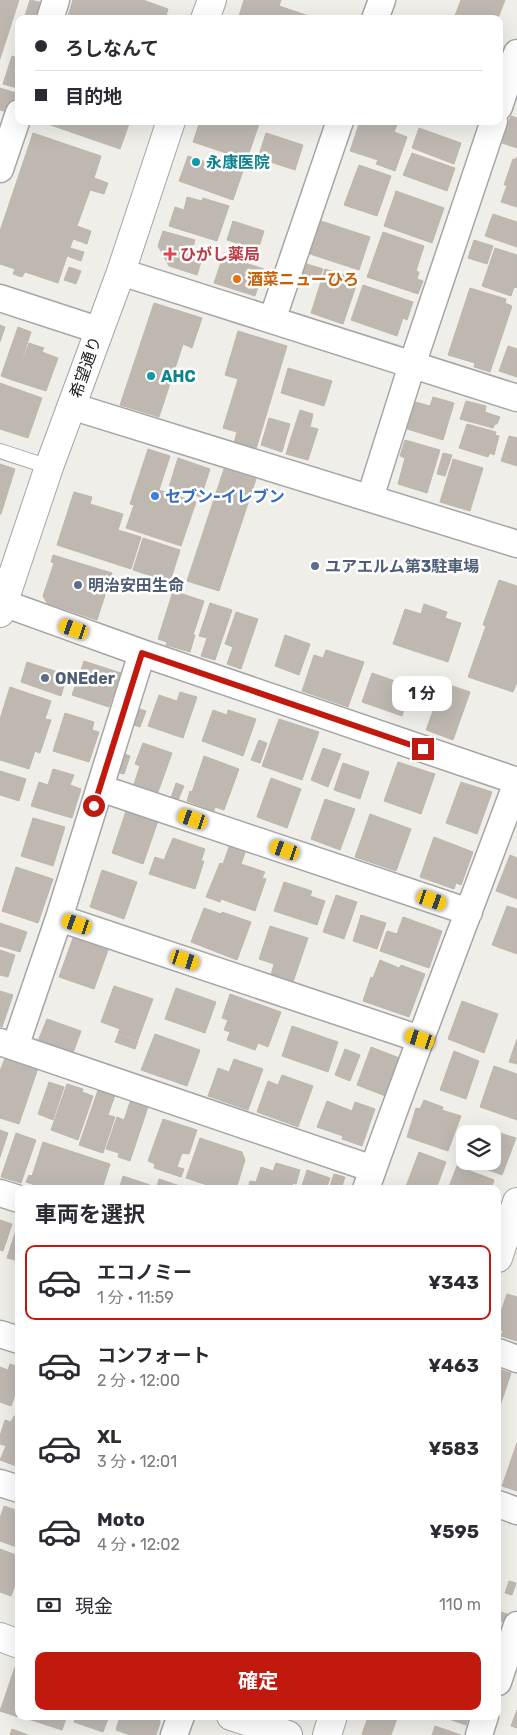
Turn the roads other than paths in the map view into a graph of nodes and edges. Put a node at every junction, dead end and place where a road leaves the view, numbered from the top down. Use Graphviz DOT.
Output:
graph roads {
  1 [pos="56,0"];
  2 [pos="212,0"];
  3 [pos="382,0"];
  4 [pos="51,15"];
  5 [pos="207,15"];
  6 [pos="376,15"];
  7 [pos="516,56"];
  8 [pos="503,91"];
  9 [pos="15,125"];
  10 [pos="170,125"];
  11 [pos="339,125"];
  12 [pos="491,125"];
  13 [pos="0,169"];
  14 [pos="120,272"];
  15 [pos="0,298"];
  16 [pos="272,320"];
  17 [pos="98,330"];
  18 [pos="412,365"];
  19 [pos="517,398"];
  20 [pos="72,406"];
  21 [pos="0,451"];
  22 [pos="49,467"];
  23 [pos="365,502"];
  24 [pos="517,544"];
  25 [pos="1,607"];
  26 [pos="142,653"];
  27 [pos="517,782"];
  28 [pos="100,788"];
  29 [pos="469,912"];
  30 [pos="59,918"];
  31 [pos="420,1039"];
  32 [pos="8,1045"];
  33 [pos="370,1179"];
  34 [pos="0,1193"];
  35 [pos="15,1198"];
  36 [pos="515,1214"];
  37 [pos="501,1250"];
  38 [pos="0,1334"];
  39 [pos="15,1339"];
  40 [pos="501,1353"];
  41 [pos="517,1358"];
  42 [pos="0,1483"];
  43 [pos="15,1488"];
  44 [pos="517,1625"];
  45 [pos="0,1637"];
  46 [pos="15,1643"];
  47 [pos="512,1658"];
  48 [pos="501,1677"];
  49 [pos="180,1720"];
  50 [pos="243,1720"];
  51 [pos="332,1720"];
  52 [pos="484,1720"];
  53 [pos="174,1735"];
  54 [pos="288,1735"];
  55 [pos="327,1735"];
  56 [pos="478,1735"];
  1 -- 4 [label="street"];
  2 -- 5 [label="street"];
  3 -- 6 [label="street"];
  7 -- 8 [label="street"];
  9 -- 13 [label="street"];
  10 -- 14 [label="street, 希望通り"];
  11 -- 16 [label="street"];
  12 -- 18 [label="street"];
  14 -- 16 [label="street"];
  14 -- 17 [label="street, 希望通り"];
  15 -- 17 [label="street"];
  16 -- 18 [label="street"];
  17 -- 20 [label="street, 希望通り"];
  18 -- 19 [label="street"];
  18 -- 23 [label="street"];
  20 -- 22 [label="street, 希望通り"];
  20 -- 23 [label="street"];
  21 -- 22 [label="lane"];
  22 -- 25 [label="street, 希望通り"];
  23 -- 24 [label="street"];
  25 -- 26 [label="street"];
  26 -- 27 [label="street"];
  26 -- 28 [label="street"];
  27 -- 29 [label="street"];
  28 -- 29 [label="street"];
  28 -- 30 [label="street"];
  29 -- 31 [label="street"];
  30 -- 31 [label="street"];
  30 -- 32 [label="street"];
  31 -- 33 [label="street"];
  32 -- 33 [label="street"];
  34 -- 35 [label="street"];
  36 -- 37 [label="street"];
  38 -- 39 [label="street"];
  40 -- 41 [label="street"];
  42 -- 43 [label="street"];
  44 -- 47 [label="street"];
  45 -- 46 [label="street"];
  47 -- 48 [label="street"];
  49 -- 53 [label="street"];
  50 -- 54 [label="street"];
  51 -- 55 [label="street"];
  52 -- 56 [label="street"];
}
